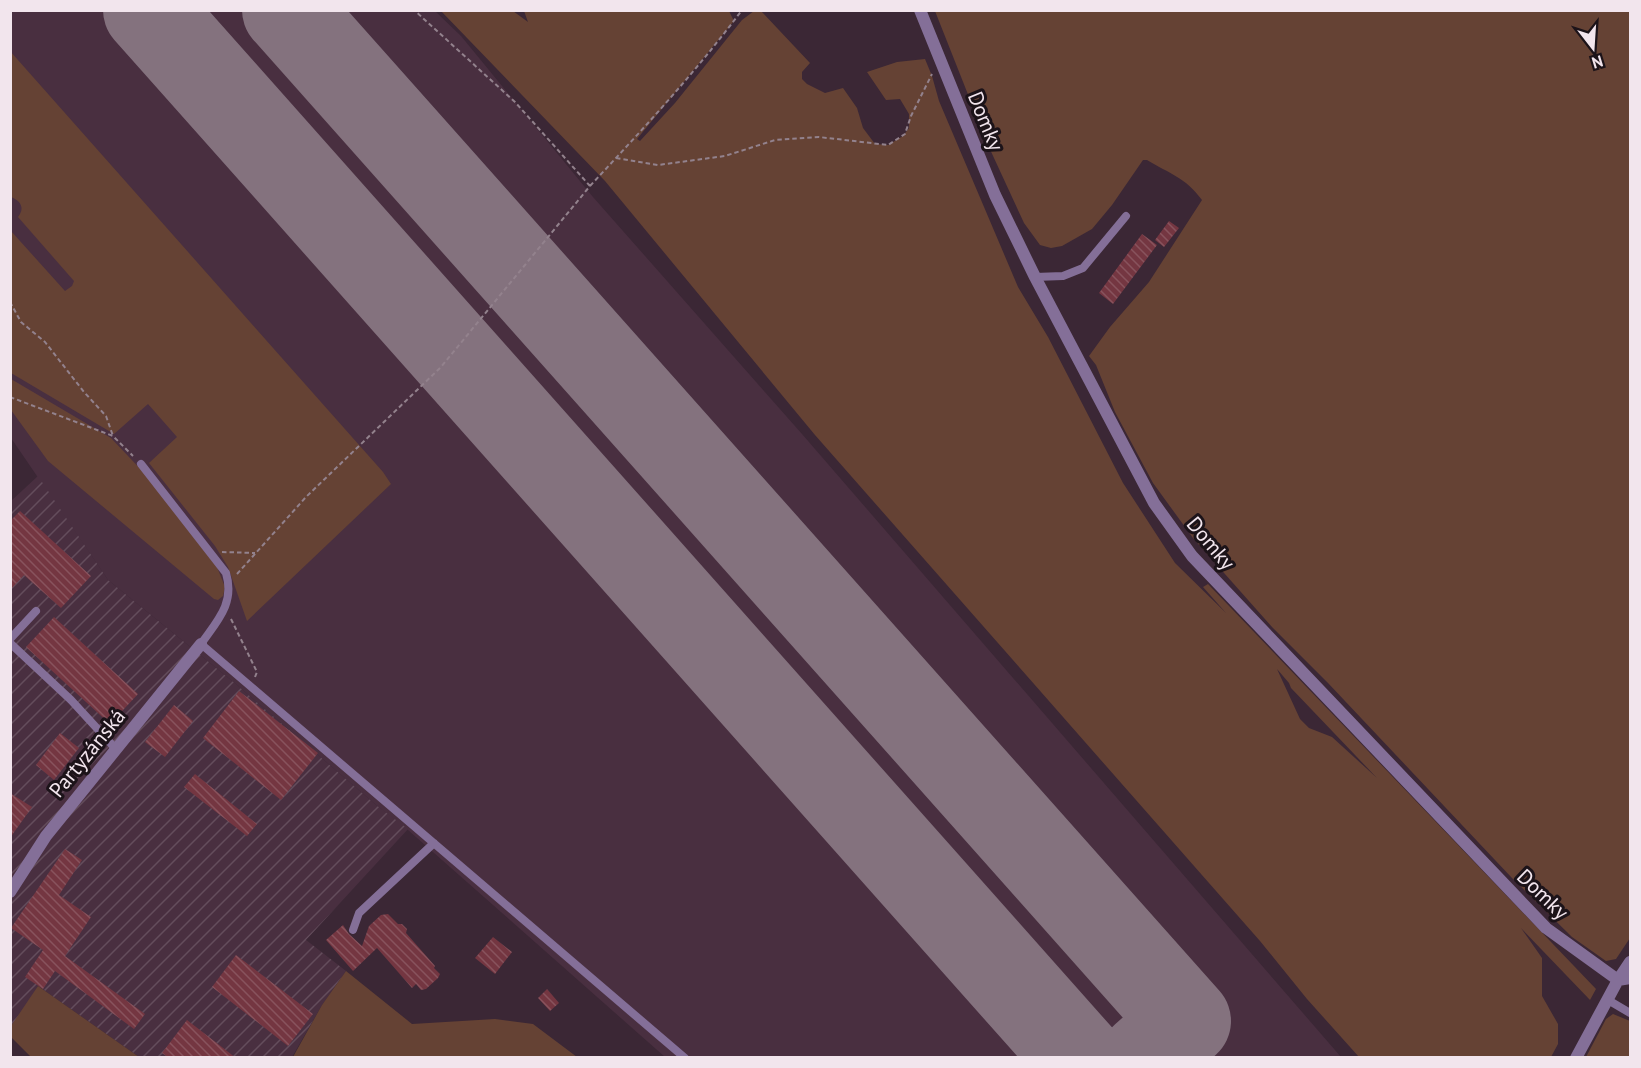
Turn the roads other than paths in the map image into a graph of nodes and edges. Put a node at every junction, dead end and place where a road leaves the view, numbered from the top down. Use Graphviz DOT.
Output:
graph roads {
  1 [pos="920,10"];
  2 [pos="1126,216"];
  3 [pos="1035,277"];
  4 [pos="141,464"];
  5 [pos="36,610"];
  6 [pos="10,641"];
  7 [pos="201,644"];
  8 [pos="115,748"];
  9 [pos="434,843"];
  10 [pos="10,892"];
  11 [pos="353,930"];
  12 [pos="1630,962"];
  13 [pos="1624,979"];
  14 [pos="1608,1000"];
  15 [pos="1630,1013"];
  16 [pos="685,1058"];
  17 [pos="1576,1058"];
  1 -- 3 [label="street, Domky"];
  2 -- 3 [label="lane"];
  3 -- 13 [label="street, Domky"];
  4 -- 7 [label="lane"];
  5 -- 6 [label="lane"];
  6 -- 8 [label="lane"];
  7 -- 8 [label="street, Partyzánská"];
  7 -- 9 [label="lane"];
  8 -- 10 [label="street, Partyzánská"];
  9 -- 11 [label="lane"];
  9 -- 16 [label="lane"];
  12 -- 13 [label="street"];
  13 -- 14 [label="street"];
  14 -- 15 [label="lane"];
  14 -- 17 [label="street"];
}
